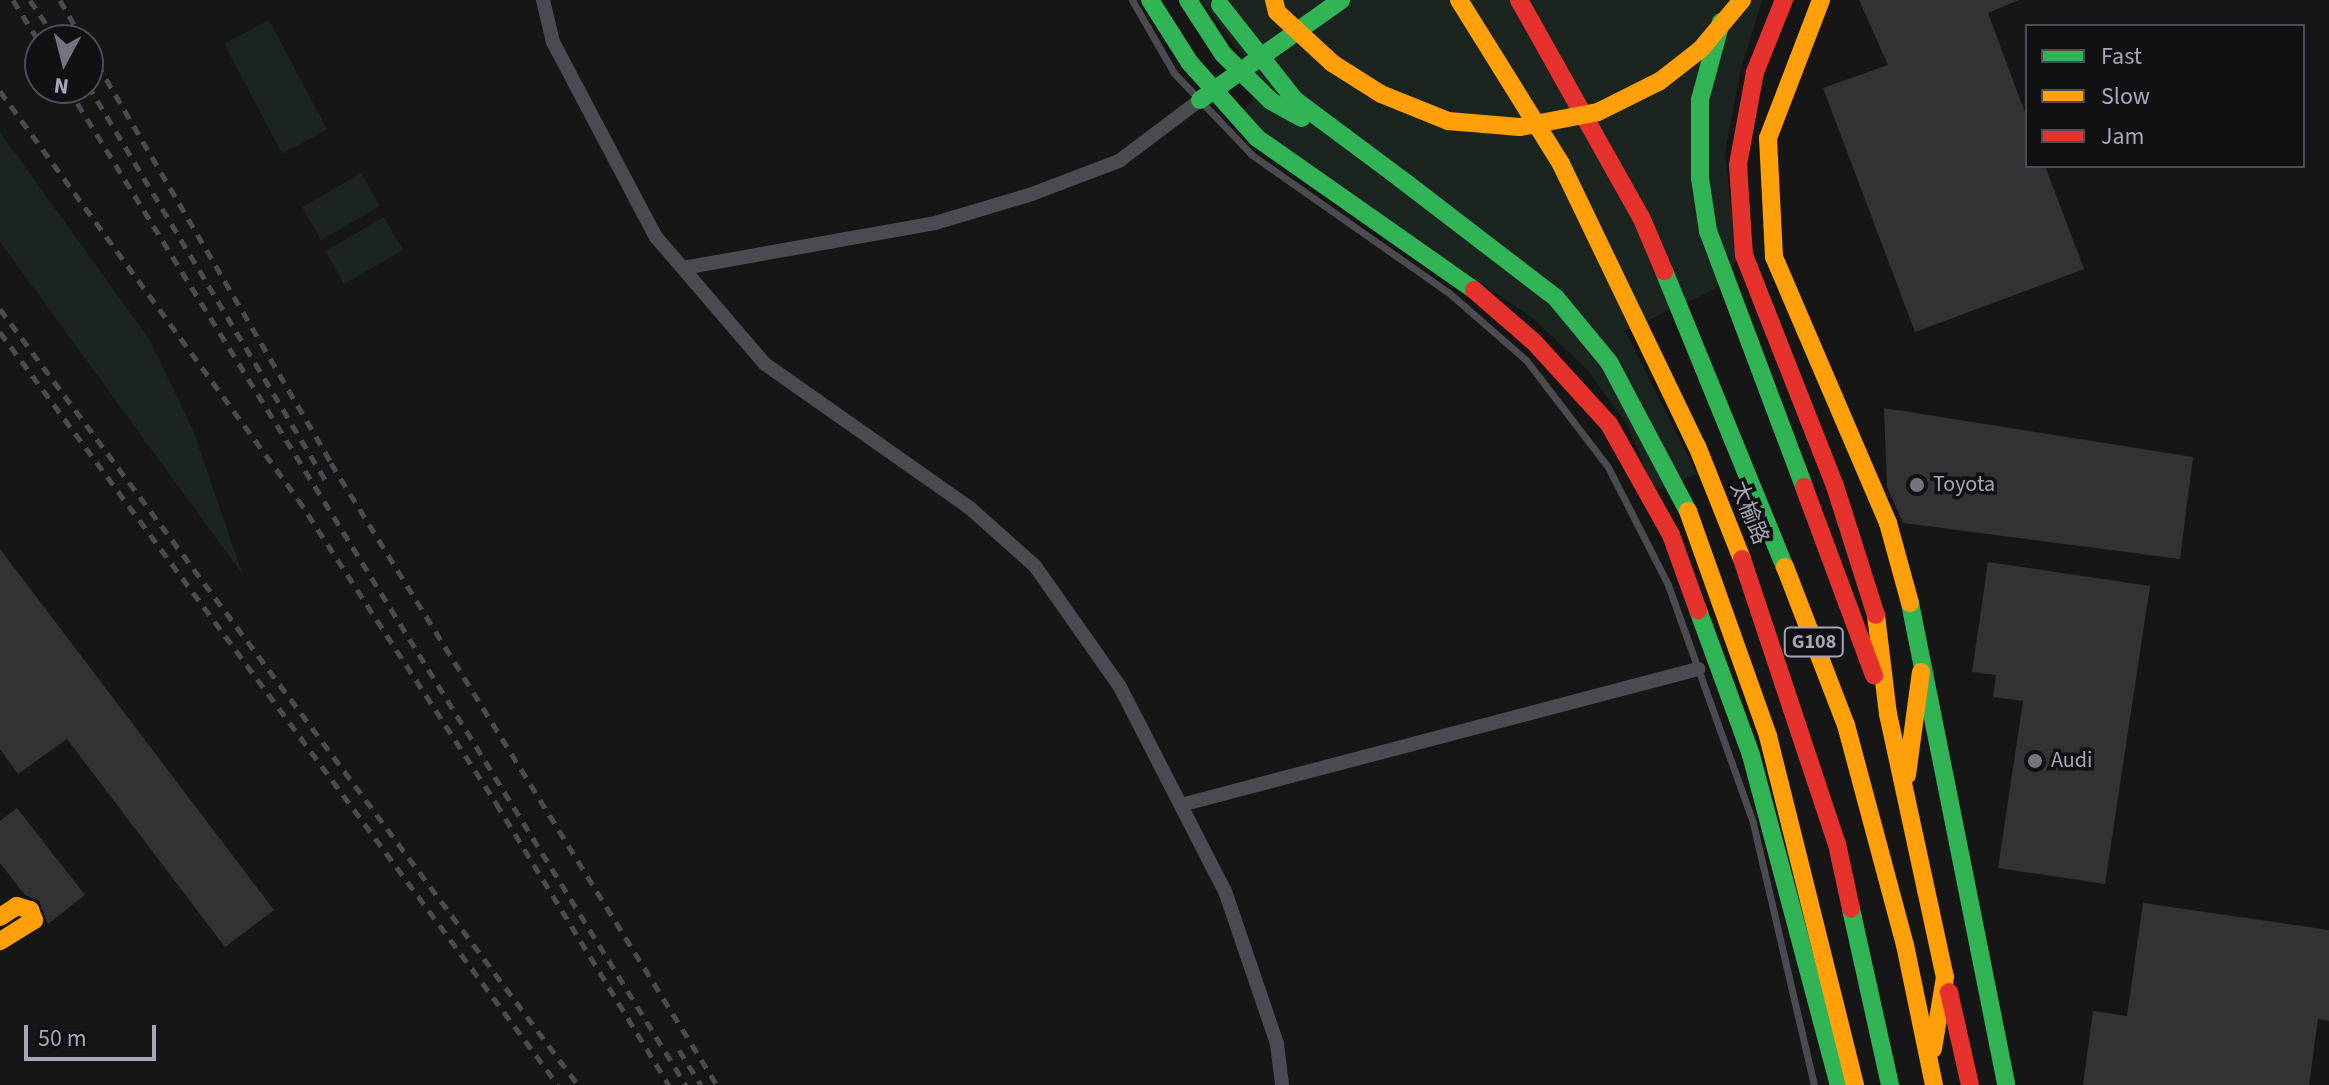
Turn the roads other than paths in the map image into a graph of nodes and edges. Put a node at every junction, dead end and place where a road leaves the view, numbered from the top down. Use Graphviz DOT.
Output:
graph roads {
  1 [pos="543,0"];
  2 [pos="1132,0"];
  3 [pos="1150,0"];
  4 [pos="1188,0"];
  5 [pos="1218,0"];
  6 [pos="1341,0"];
  7 [pos="1459,0"];
  8 [pos="1519,0"];
  9 [pos="1728,0"];
  10 [pos="1742,0"];
  11 [pos="1784,0"];
  12 [pos="1821,0"];
  13 [pos="1272,4"];
  14 [pos="1206,95"];
  15 [pos="1372,157"];
  16 [pos="683,268"];
  17 [pos="1924,654"];
  18 [pos="1698,669"];
  19 [pos="1888,714"];
  20 [pos="1905,791"];
  21 [pos="1181,805"];
  22 [pos="0,917"];
  23 [pos="0,941"];
  24 [pos="1945,977"];
  25 [pos="1930,1066"];
  26 [pos="1282,1085"];
  27 [pos="1814,1085"];
  28 [pos="1839,1085"];
  29 [pos="1855,1085"];
  30 [pos="1890,1085"];
  31 [pos="1934,1085"];
  32 [pos="1970,1085"];
  33 [pos="2006,1085"];
  1 -- 16 [label="street"];
  2 -- 14 [label="lane"];
  3 -- 14 [label="main road"];
  4 -- 15 [label="main road, bridge"];
  5 -- 15 [label="main road, bridge"];
  6 -- 14 [label="main road"];
  7 -- 30 [label="main road, 太榆路 / G108"];
  8 -- 25 [label="main road, 太榆路 / G108"];
  9 -- 19 [label="main road, bridge"];
  10 -- 13 [label="main road, bridge"];
  11 -- 19 [label="main road"];
  12 -- 17 [label="main road"];
  14 -- 16 [label="street"];
  14 -- 18 [label="lane"];
  14 -- 28 [label="main road"];
  15 -- 29 [label="main road, bridge"];
  16 -- 21 [label="street"];
  17 -- 20 [label="main road"];
  17 -- 33 [label="main road"];
  18 -- 21 [label="street"];
  18 -- 27 [label="lane"];
  19 -- 20 [label="main road"];
  20 -- 24 [label="main road"];
  21 -- 26 [label="street"];
  22 -- 23 [label="main road"];
  24 -- 25 [label="main road"];
  24 -- 32 [label="main road"];
  25 -- 31 [label="main road, 太榆路 / G108"];
}
